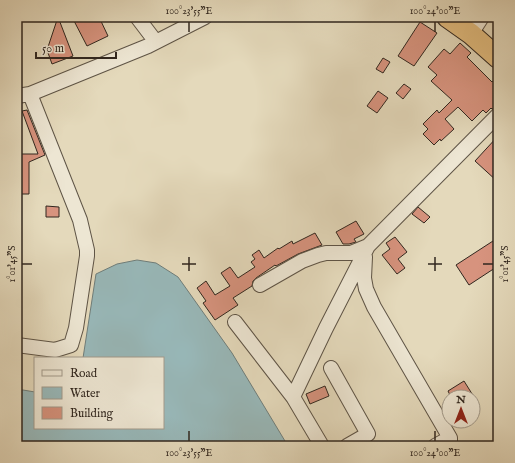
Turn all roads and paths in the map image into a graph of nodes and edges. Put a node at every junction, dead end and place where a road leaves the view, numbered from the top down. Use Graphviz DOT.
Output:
graph roads {
  1 [pos="137,17"];
  2 [pos="205,17"];
  3 [pos="447,17"];
  4 [pos="482,17"];
  5 [pos="471,34"];
  6 [pos="156,42"];
  7 [pos="494,55"];
  8 [pos="28,94"];
  9 [pos="498,114"];
  10 [pos="366,250"];
  11 [pos="260,285"];
  12 [pos="235,322"];
  13 [pos="17,345"];
  14 [pos="331,368"];
  15 [pos="293,397"];
  16 [pos="450,442"];
  17 [pos="322,446"];
  18 [pos="347,446"];
  19 [pos="435,446"];
  1 -- 6 [label="street"];
  2 -- 6 [label="street"];
  3 -- 5 [label="highway"];
  4 -- 5 [label="street"];
  5 -- 7 [label="highway"];
  6 -- 8 [label="street"];
  8 -- 13 [label="street"];
  9 -- 10 [label="street"];
  10 -- 11 [label="street"];
  10 -- 15 [label="street"];
  10 -- 16 [label="street"];
  12 -- 15 [label="street"];
  14 -- 18 [label="street"];
  15 -- 17 [label="street"];
  16 -- 19 [label="street"];
}
